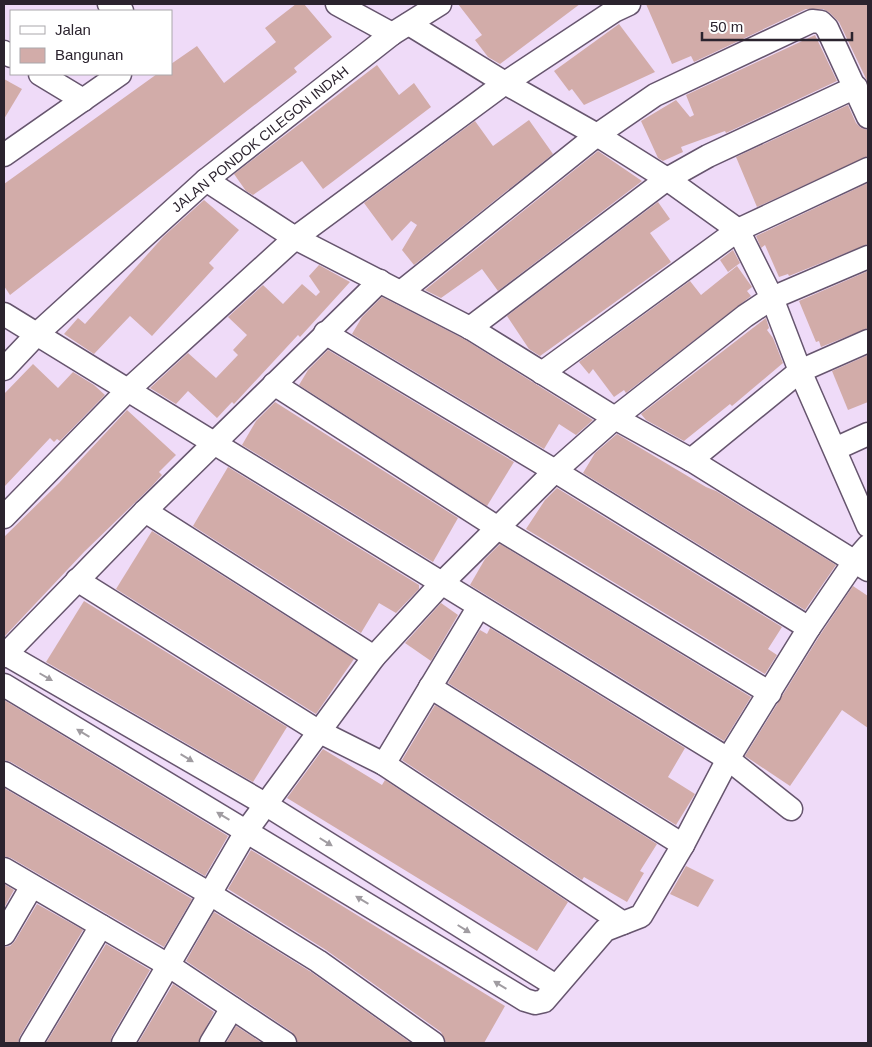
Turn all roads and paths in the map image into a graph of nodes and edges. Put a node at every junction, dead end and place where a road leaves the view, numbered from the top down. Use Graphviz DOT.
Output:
graph roads {
  1 [pos="109,4"];
  2 [pos="337,4"];
  3 [pos="440,4"];
  4 [pos="630,4"];
  5 [pos="120,10"];
  6 [pos="400,29"];
  7 [pos="42,75"];
  8 [pos="119,75"];
  9 [pos="505,83"];
  10 [pos="856,86"];
  11 [pos="83,100"];
  12 [pos="868,117"];
  13 [pos="597,135"];
  14 [pos="4,155"];
  15 [pos="868,170"];
  16 [pos="667,179"];
  17 [pos="206,180"];
  18 [pos="738,230"];
  19 [pos="294,238"];
  20 [pos="868,257"];
  21 [pos="380,281"];
  22 [pos="402,292"];
  23 [pos="772,298"];
  24 [pos="4,314"];
  25 [pos="470,328"];
  26 [pos="38,333"];
  27 [pos="325,333"];
  28 [pos="868,342"];
  29 [pos="4,370"];
  30 [pos="800,371"];
  31 [pos="542,372"];
  32 [pos="274,384"];
  33 [pos="128,390"];
  34 [pos="615,418"];
  35 [pos="868,434"];
  36 [pos="214,443"];
  37 [pos="835,449"];
  38 [pos="691,460"];
  39 [pos="555,471"];
  40 [pos="145,511"];
  41 [pos="4,517"];
  42 [pos="868,526"];
  43 [pos="498,528"];
  44 [pos="864,559"];
  45 [pos="77,580"];
  46 [pos="441,584"];
  47 [pos="478,608"];
  48 [pos="809,628"];
  49 [pos="4,654"];
  50 [pos="374,657"];
  51 [pos="4,685"];
  52 [pos="430,687"];
  53 [pos="770,693"];
  54 [pos="318,732"];
  55 [pos="728,759"];
  56 [pos="384,764"];
  57 [pos="4,773"];
  58 [pos="265,804"];
  59 [pos="791,809"];
  60 [pos="247,830"];
  61 [pos="683,844"];
  62 [pos="4,869"];
  63 [pos="32,886"];
  64 [pos="210,894"];
  65 [pos="623,923"];
  66 [pos="101,926"];
  67 [pos="4,934"];
  68 [pos="168,965"];
  69 [pos="550,994"];
  70 [pos="232,1008"];
  71 [pos="31,1043"];
  72 [pos="123,1043"];
  73 [pos="211,1043"];
  74 [pos="285,1043"];
  75 [pos="433,1043"];
  1 -- 5 [label="street"];
  2 -- 6 [label="street"];
  3 -- 6 [label="street, JALAN PONDOK CILEGON INDAH"];
  4 -- 9 [label="street"];
  6 -- 9 [label="street"];
  6 -- 17 [label="street, JALAN PONDOK CILEGON INDAH"];
  7 -- 11 [label="street"];
  8 -- 11 [label="street"];
  9 -- 13 [label="street"];
  9 -- 19 [label="street"];
  10 -- 12 [label="street"];
  10 -- 13 [label="street"];
  10 -- 16 [label="street"];
  11 -- 14 [label="street"];
  13 -- 16 [label="street"];
  13 -- 22 [label="street"];
  15 -- 18 [label="street"];
  16 -- 18 [label="street"];
  16 -- 25 [label="street"];
  17 -- 19 [label="street"];
  17 -- 26 [label="street, JALAN PONDOK CILEGON INDAH"];
  18 -- 23 [label="street"];
  18 -- 31 [label="street"];
  19 -- 21 [label="street"];
  19 -- 33 [label="street"];
  20 -- 23 [label="street"];
  21 -- 22 [label="street"];
  21 -- 27 [label="street"];
  22 -- 25 [label="street"];
  23 -- 30 [label="street"];
  23 -- 34 [label="street"];
  24 -- 26 [label="street"];
  25 -- 31 [label="street"];
  26 -- 29 [label="street, JALAN PONDOK CILEGON INDAH"];
  26 -- 33 [label="street"];
  27 -- 32 [label="street"];
  27 -- 39 [label="street"];
  28 -- 30 [label="street"];
  30 -- 37 [label="street"];
  30 -- 38 [label="street"];
  31 -- 34 [label="street"];
  32 -- 36 [label="street"];
  32 -- 43 [label="street"];
  33 -- 36 [label="street"];
  33 -- 41 [label="street"];
  34 -- 38 [label="street"];
  34 -- 39 [label="street"];
  35 -- 37 [label="street"];
  36 -- 40 [label="street"];
  36 -- 46 [label="street"];
  37 -- 42 [label="street"];
  38 -- 44 [label="street"];
  39 -- 43 [label="street"];
  39 -- 48 [label="street"];
  40 -- 45 [label="street"];
  40 -- 50 [label="street"];
  43 -- 46 [label="street"];
  43 -- 53 [label="street"];
  44 -- 48 [label="street"];
  45 -- 49 [label="street"];
  45 -- 54 [label="street"];
  46 -- 47 [label="street"];
  46 -- 50 [label="street"];
  47 -- 52 [label="street"];
  47 -- 55 [label="street"];
  48 -- 53 [label="street"];
  49 -- 58 [label="street, one-way"];
  50 -- 54 [label="street"];
  60 -- 51 [label="street, one-way"];
  52 -- 56 [label="street"];
  52 -- 61 [label="street"];
  53 -- 55 [label="street"];
  54 -- 56 [label="street"];
  54 -- 58 [label="street"];
  55 -- 59 [label="street"];
  55 -- 61 [label="street"];
  56 -- 65 [label="street"];
  57 -- 64 [label="street"];
  58 -- 60 [label="street"];
  58 -- 69 [label="street, one-way"];
  60 -- 64 [label="street"];
  69 -- 60 [label="street, one-way"];
  61 -- 65 [label="street"];
  62 -- 63 [label="street"];
  63 -- 66 [label="street"];
  63 -- 67 [label="street"];
  64 -- 68 [label="street"];
  64 -- 75 [label="street"];
  65 -- 69 [label="street"];
  66 -- 68 [label="street"];
  66 -- 71 [label="street"];
  68 -- 70 [label="street"];
  68 -- 72 [label="street"];
  70 -- 73 [label="street"];
  70 -- 74 [label="street"];
}
